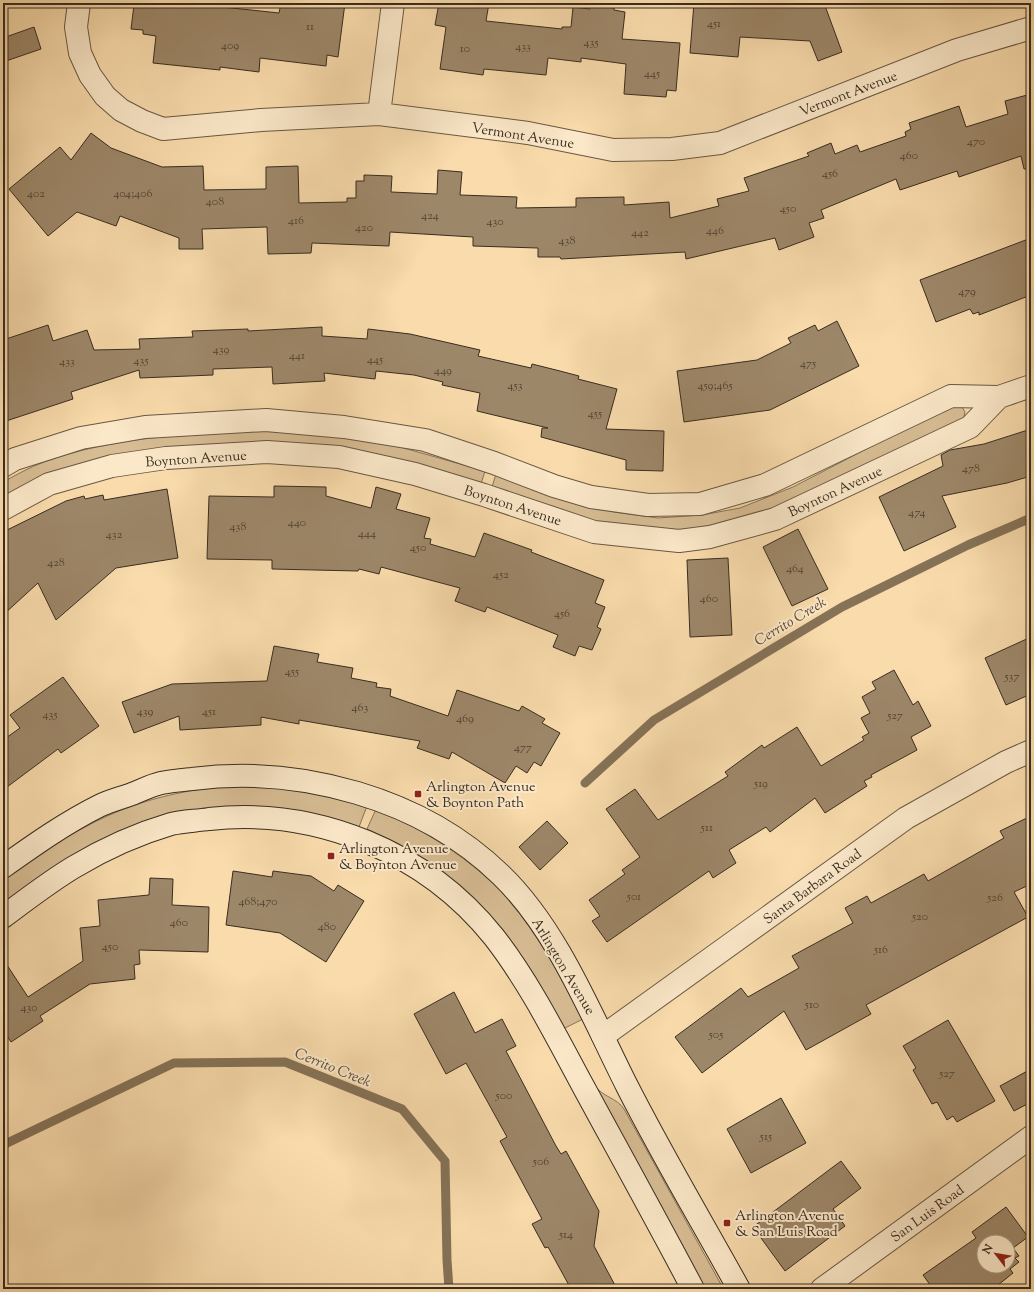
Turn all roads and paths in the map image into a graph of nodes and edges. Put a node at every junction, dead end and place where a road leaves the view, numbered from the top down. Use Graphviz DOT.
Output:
graph roads {
  1 [pos="79,3"];
  2 [pos="393,3"];
  3 [pos="1031,28"];
  4 [pos="379,114"];
  5 [pos="1031,386"];
  6 [pos="999,397"];
  7 [pos="3,466"];
  8 [pos="3,509"];
  9 [pos="1031,751"];
  10 [pos="3,867"];
  11 [pos="3,917"];
  12 [pos="603,1036"];
  13 [pos="1031,1137"];
  14 [pos="693,1289"];
  15 [pos="739,1289"];
  16 [pos="822,1289"];
  1 -- 4 [label="street, Vermont Avenue"];
  2 -- 4 [label="street"];
  3 -- 4 [label="street, Vermont Avenue"];
  5 -- 6 [label="street, Boynton Avenue"];
  6 -- 7 [label="street, Boynton Avenue"];
  6 -- 8 [label="street, Boynton Avenue"];
  9 -- 12 [label="street, Santa Barbara Road"];
  10 -- 12 [label="street, Arlington Avenue"];
  11 -- 14 [label="street"];
  12 -- 15 [label="street, Arlington Avenue"];
  13 -- 16 [label="street, San Luis Road"];
}
